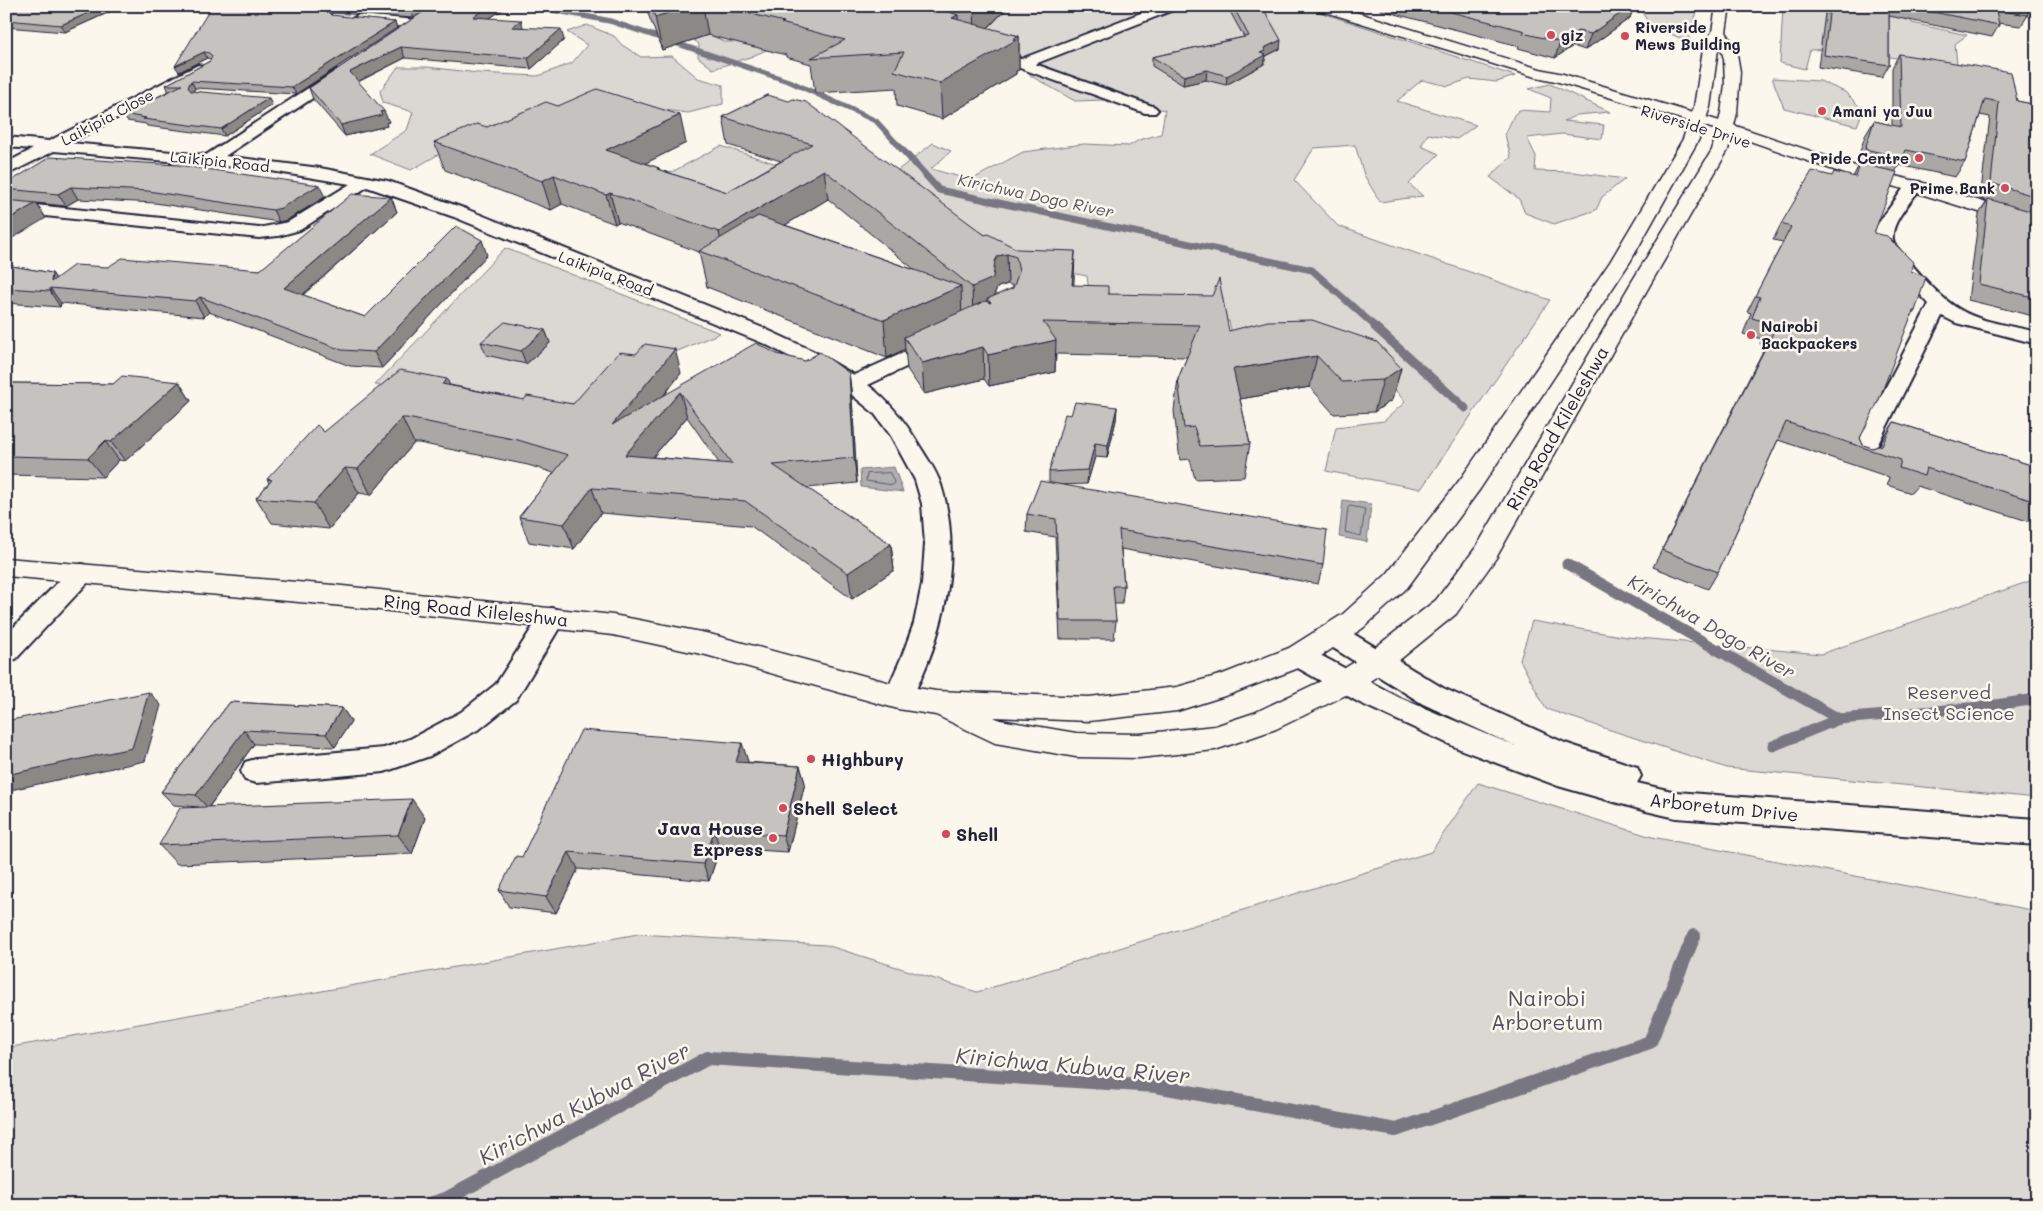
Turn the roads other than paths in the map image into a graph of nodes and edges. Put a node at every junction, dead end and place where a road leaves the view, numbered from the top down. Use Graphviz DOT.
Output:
graph roads {
  1 [pos="1171,6"];
  2 [pos="1321,6"];
  3 [pos="1723,6"];
  4 [pos="430,16"];
  5 [pos="348,18"];
  6 [pos="417,24"];
  7 [pos="1719,32"];
  8 [pos="401,35"];
  9 [pos="976,47"];
  10 [pos="207,64"];
  11 [pos="1021,64"];
  12 [pos="352,65"];
  13 [pos="277,100"];
  14 [pos="296,101"];
  15 [pos="1150,110"];
  16 [pos="1698,123"];
  17 [pos="1726,132"];
  18 [pos="6,142"];
  19 [pos="53,146"];
  20 [pos="210,158"];
  21 [pos="6,170"];
  22 [pos="364,182"];
  23 [pos="1914,186"];
  24 [pos="6,207"];
  25 [pos="2037,225"];
  26 [pos="1939,303"];
  27 [pos="951,338"];
  28 [pos="2037,338"];
  29 [pos="852,384"];
  30 [pos="1861,456"];
  31 [pos="6,567"];
  32 [pos="82,573"];
  33 [pos="552,618"];
  34 [pos="1332,634"];
  35 [pos="11,643"];
  36 [pos="1299,656"];
  37 [pos="1377,662"];
  38 [pos="1344,683"];
  39 [pos="898,697"];
  40 [pos="936,703"];
  41 [pos="256,771"];
  42 [pos="1815,816"];
  43 [pos="2037,832"];
  1 -- 11 [label="street"];
  2 -- 16 [label="main road, Riverside Drive"];
  3 -- 7 [label="main road, Ring Road Kileleshwa"];
  4 -- 6 [label="street"];
  5 -- 6 [label="street"];
  6 -- 8 [label="street"];
  7 -- 16 [label="main road, Ring Road Kileleshwa"];
  7 -- 17 [label="main road, Ring Road Kileleshwa"];
  9 -- 11 [label="street"];
  10 -- 19 [label="street, Laikipia Close"];
  11 -- 15 [label="street"];
  12 -- 14 [label="street"];
  13 -- 14 [label="street"];
  14 -- 20 [label="street"];
  16 -- 17 [label="main road, Riverside Drive"];
  16 -- 34 [label="main road, Ring Road Kileleshwa"];
  17 -- 23 [label="main road, Riverside Drive"];
  17 -- 37 [label="main road, Ring Road Kileleshwa"];
  18 -- 19 [label="street, Laikipia Road"];
  19 -- 20 [label="street, Laikipia Road"];
  19 -- 21 [label="street, Laikipia Close"];
  20 -- 22 [label="street, Laikipia Road"];
  22 -- 24 [label="street"];
  22 -- 29 [label="street, Laikipia Road"];
  23 -- 25 [label="main road, Riverside Drive"];
  23 -- 26 [label="street"];
  26 -- 28 [label="street"];
  26 -- 30 [label="street"];
  27 -- 29 [label="street"];
  29 -- 39 [label="street, Laikipia Road"];
  31 -- 32 [label="main road, Ring Road Kileleshwa"];
  32 -- 33 [label="main road, Ring Road Kileleshwa"];
  32 -- 35 [label="street"];
  33 -- 39 [label="main road, Ring Road Kileleshwa"];
  33 -- 41 [label="street"];
  34 -- 36 [label="main road, Ring Road Kileleshwa"];
  34 -- 37 [label="street"];
  36 -- 38 [label="street, Arboretum Drive"];
  36 -- 40 [label="main road, Ring Road Kileleshwa"];
  37 -- 38 [label="main road, Ring Road Kileleshwa"];
  37 -- 42 [label="street"];
  38 -- 40 [label="main road, Ring Road Kileleshwa"];
  38 -- 42 [label="street, Arboretum Drive"];
  39 -- 40 [label="main road, Ring Road Kileleshwa"];
  42 -- 43 [label="street, Arboretum Drive"];
}
